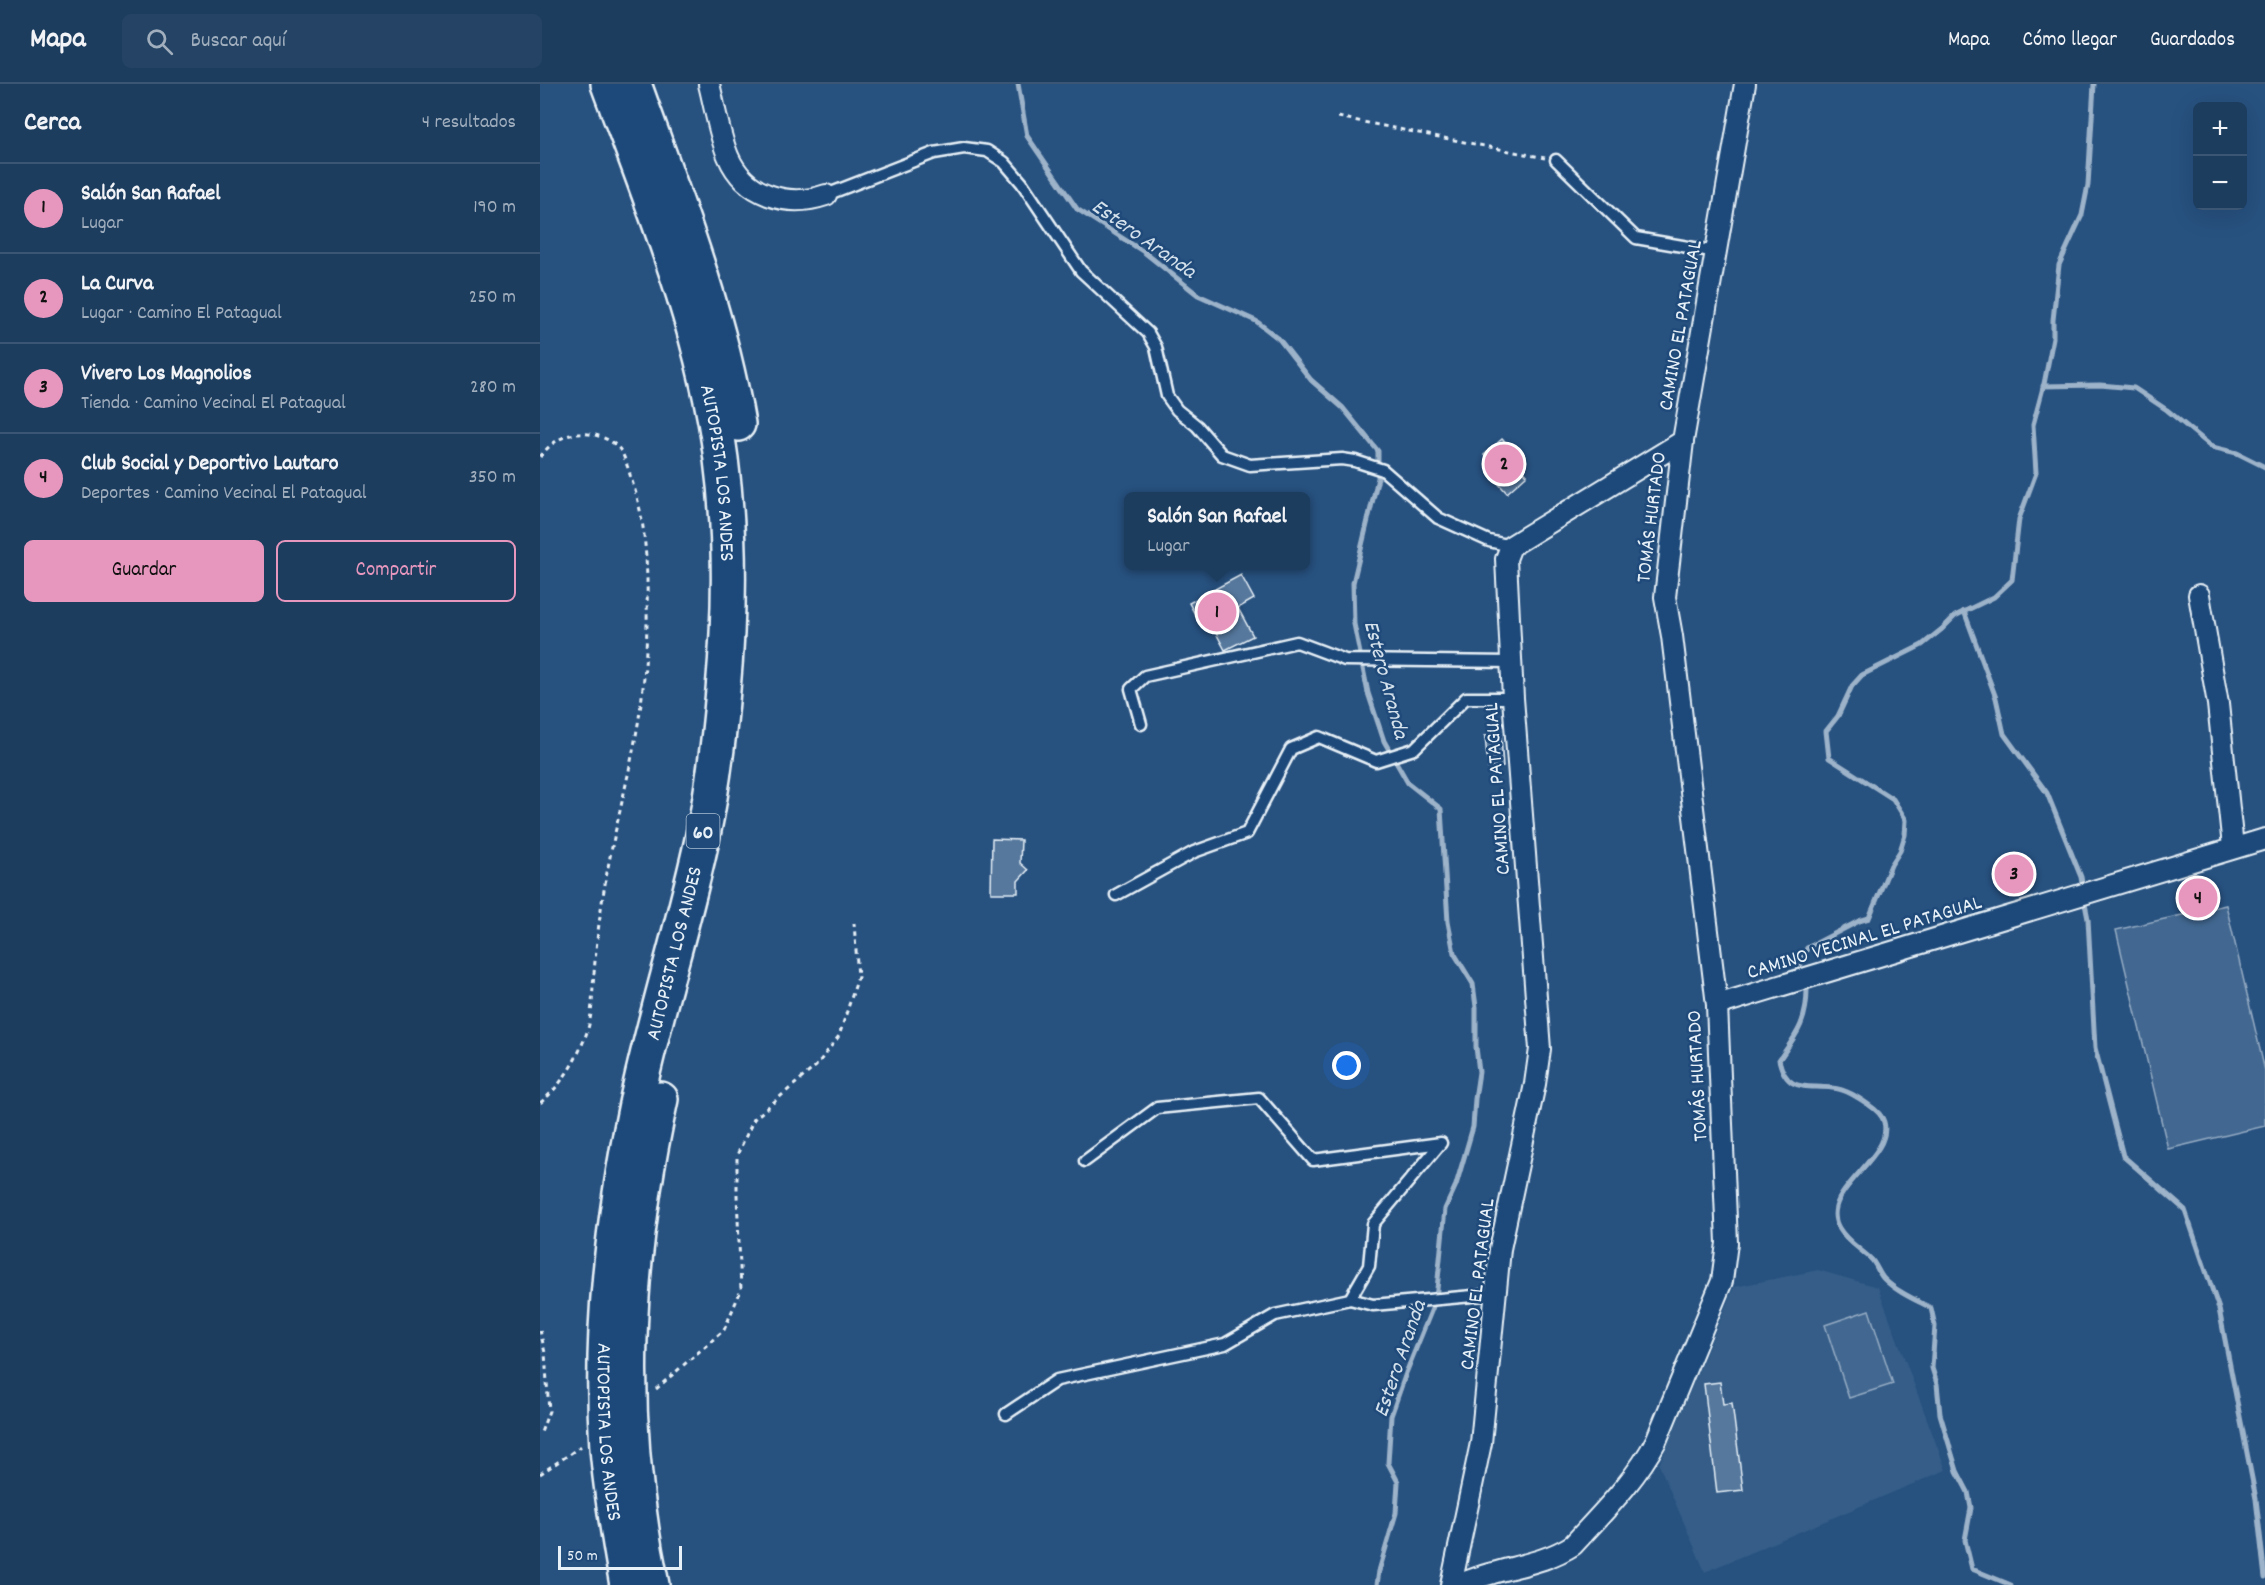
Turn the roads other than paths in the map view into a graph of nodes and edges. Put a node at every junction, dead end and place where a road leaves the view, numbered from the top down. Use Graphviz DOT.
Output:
graph roads {
  1 [pos="608,84"];
  2 [pos="634,84"];
  3 [pos="709,84"];
  4 [pos="1745,84"];
  5 [pos="1556,160"];
  6 [pos="826,195"];
  7 [pos="1717,252"];
  8 [pos="1683,441"];
  9 [pos="1511,546"];
  10 [pos="2199,595"];
  11 [pos="1512,662"];
  12 [pos="1513,698"];
  13 [pos="1141,724"];
  14 [pos="2265,839"];
  15 [pos="2233,847"];
  16 [pos="1116,895"];
  17 [pos="1717,1005"];
  18 [pos="1085,1161"];
  19 [pos="1495,1294"];
  20 [pos="1350,1299"];
  21 [pos="1006,1414"];
  22 [pos="627,1585"];
  23 [pos="652,1585"];
  24 [pos="1451,1585"];
  25 [pos="1457,1585"];
  1 -- 22 [label="highway, AUTOPISTA LOS ANDES / 60"];
  2 -- 23 [label="highway, AUTOPISTA LOS ANDES / 60"];
  3 -- 6 [label="street"];
  4 -- 7 [label="street, CAMINO EL PATAGUAL"];
  5 -- 7 [label="lane"];
  6 -- 9 [label="lane"];
  7 -- 8 [label="street, CAMINO EL PATAGUAL"];
  8 -- 9 [label="street, CAMINO EL PATAGUAL"];
  8 -- 17 [label="street, TOMÁS HURTADO"];
  9 -- 11 [label="street, CAMINO EL PATAGUAL"];
  10 -- 15 [label="street"];
  11 -- 12 [label="street, CAMINO EL PATAGUAL"];
  11 -- 13 [label="lane"];
  12 -- 16 [label="lane"];
  12 -- 19 [label="street, CAMINO EL PATAGUAL"];
  14 -- 15 [label="street, CAMINO VECINAL EL PATAGUAL"];
  15 -- 17 [label="street, CAMINO VECINAL EL PATAGUAL"];
  17 -- 25 [label="street, TOMÁS HURTADO"];
  18 -- 20 [label="lane"];
  19 -- 20 [label="lane"];
  19 -- 24 [label="street, CAMINO EL PATAGUAL"];
  20 -- 21 [label="lane"];
}
